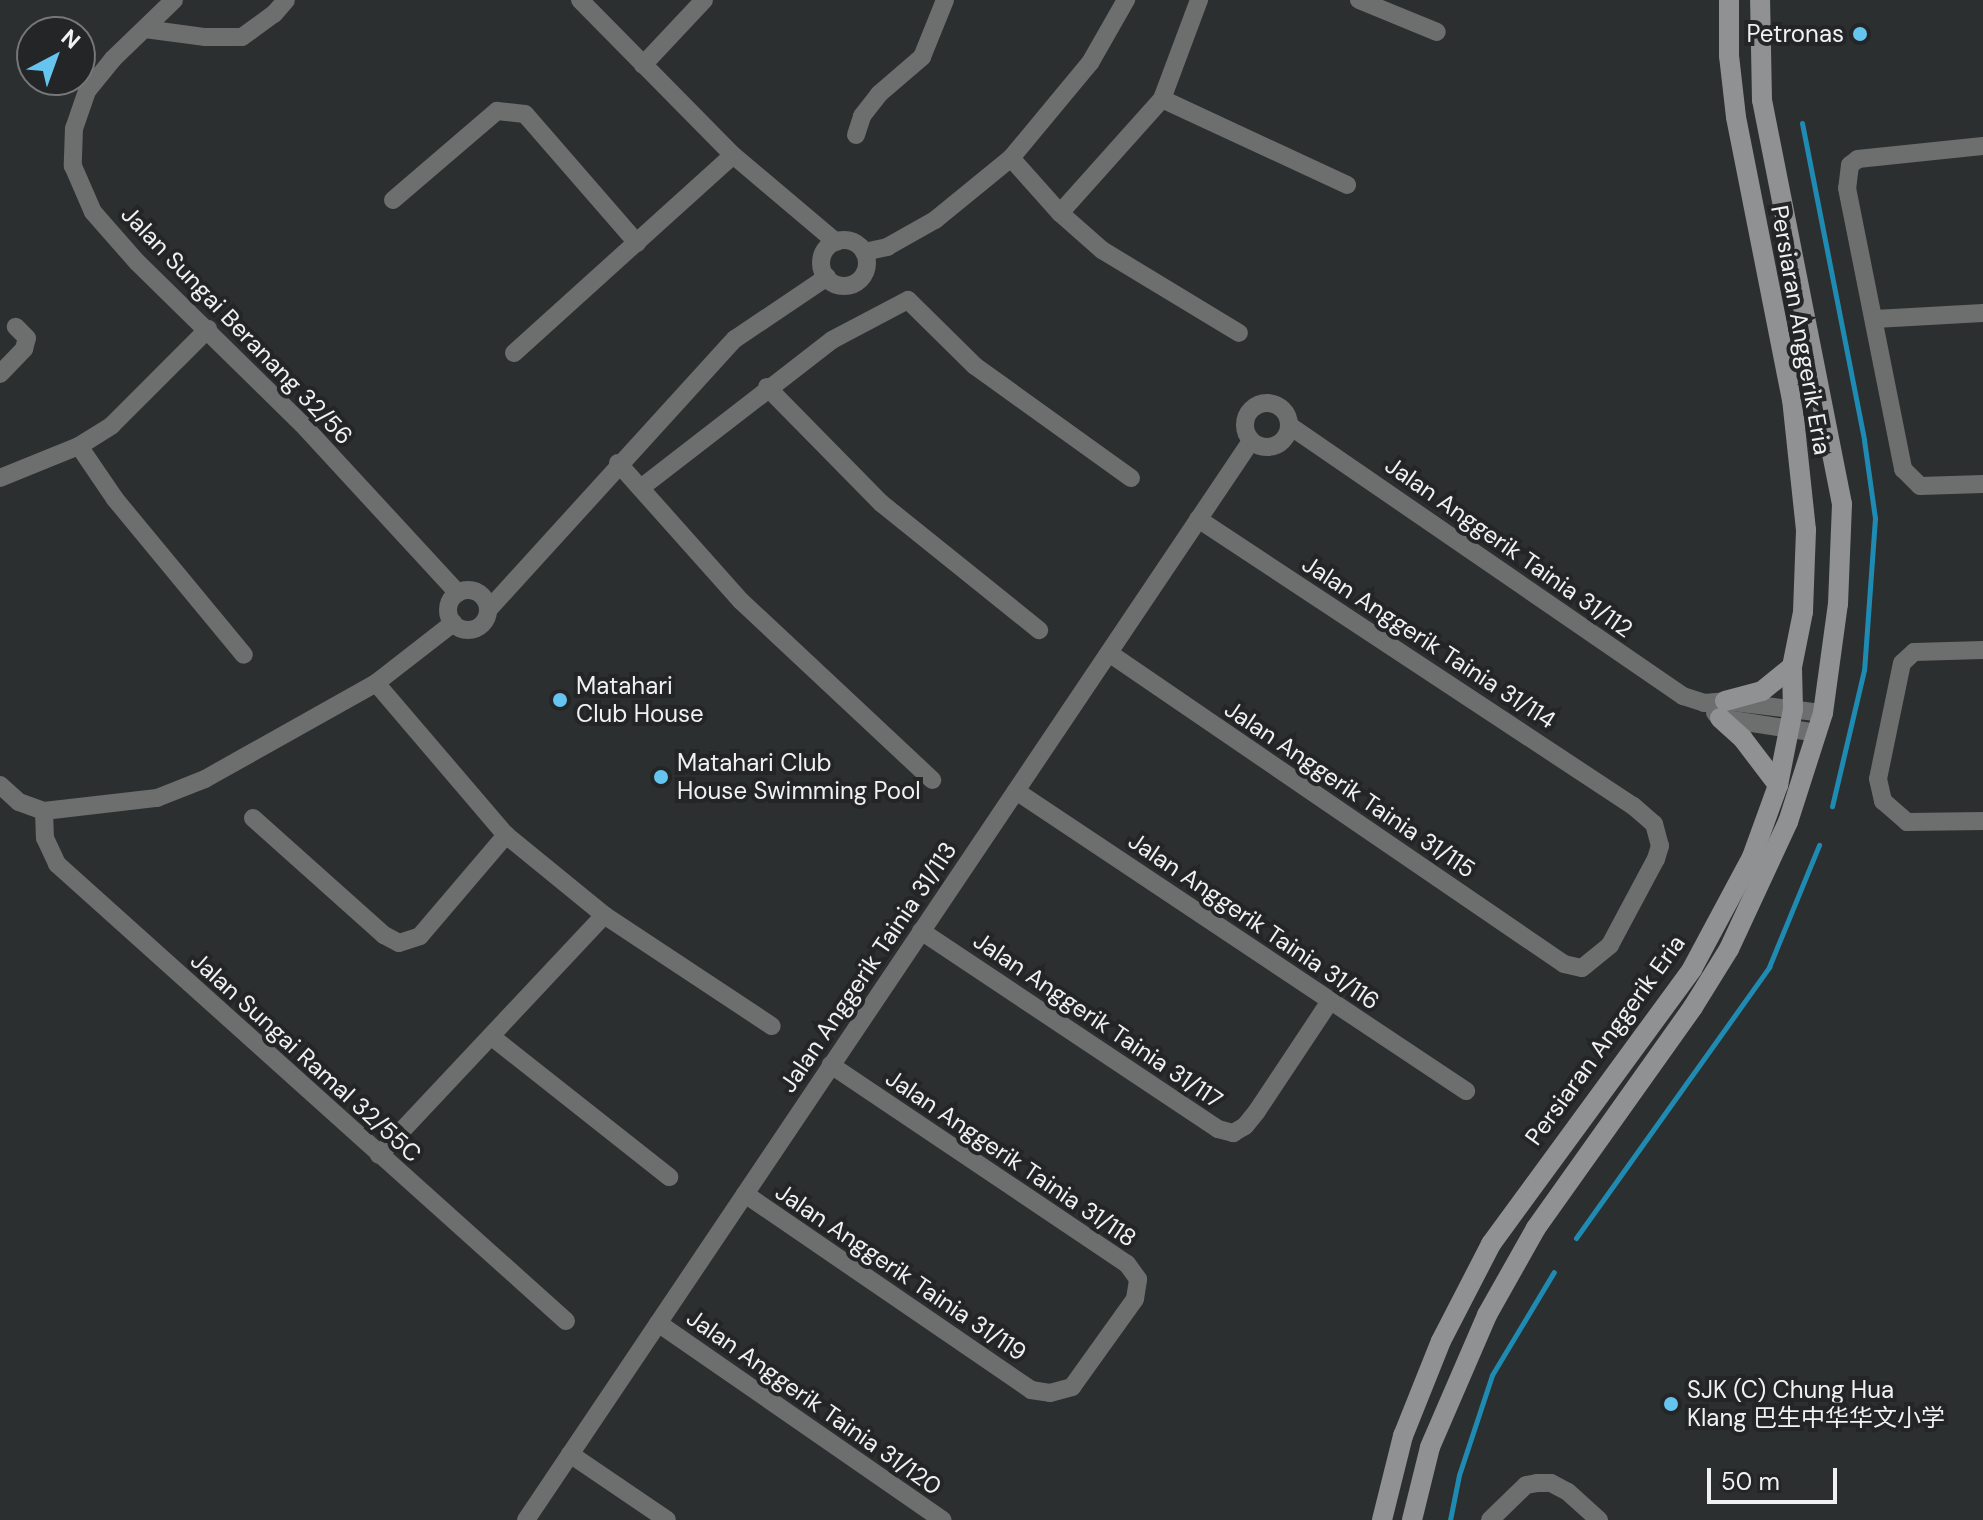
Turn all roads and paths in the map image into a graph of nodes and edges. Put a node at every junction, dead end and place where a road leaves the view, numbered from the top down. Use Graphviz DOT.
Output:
graph roads {
  1 [pos="174,0"];
  2 [pos="286,0"];
  3 [pos="580,0"];
  4 [pos="704,0"];
  5 [pos="945,0"];
  6 [pos="1126,0"];
  7 [pos="1199,0"];
  8 [pos="1359,0"];
  9 [pos="1729,0"];
  10 [pos="1760,0"];
  11 [pos="145,29"];
  12 [pos="1437,32"];
  13 [pos="643,65"];
  14 [pos="1162,99"];
  15 [pos="856,135"];
  16 [pos="1983,146"];
  17 [pos="733,155"];
  18 [pos="1011,158"];
  19 [pos="1347,185"];
  20 [pos="393,200"];
  21 [pos="1060,213"];
  22 [pos="836,242"];
  23 [pos="637,243"];
  24 [pos="864,252"];
  25 [pos="827,277"];
  26 [pos="1983,313"];
  27 [pos="1875,319"];
  28 [pos="16,327"];
  29 [pos="208,329"];
  30 [pos="1239,333"];
  31 [pos="514,353"];
  32 [pos="0,374"];
  33 [pos="767,387"];
  34 [pos="1290,426"];
  35 [pos="1251,441"];
  36 [pos="79,446"];
  37 [pos="618,463"];
  38 [pos="0,478"];
  39 [pos="1131,478"];
  40 [pos="1983,484"];
  41 [pos="642,487"];
  42 [pos="1198,519"];
  43 [pos="458,593"];
  44 [pos="489,609"];
  45 [pos="453,623"];
  46 [pos="1039,630"];
  47 [pos="1983,650"];
  48 [pos="1109,653"];
  49 [pos="244,655"];
  50 [pos="1792,667"];
  51 [pos="376,683"];
  52 [pos="1716,707"];
  53 [pos="1823,713"];
  54 [pos="1791,718"];
  55 [pos="1817,733"];
  56 [pos="932,780"];
  57 [pos="0,785"];
  58 [pos="1778,785"];
  59 [pos="1016,791"];
  60 [pos="44,811"];
  61 [pos="253,818"];
  62 [pos="1983,821"];
  63 [pos="506,835"];
  64 [pos="604,915"];
  65 [pos="921,931"];
  66 [pos="1564,964"];
  67 [pos="1330,1001"];
  68 [pos="772,1026"];
  69 [pos="492,1037"];
  70 [pos="831,1065"];
  71 [pos="1466,1091"];
  72 [pos="379,1155"];
  73 [pos="669,1177"];
  74 [pos="745,1194"];
  75 [pos="566,1321"];
  76 [pos="658,1323"];
  77 [pos="1031,1390"];
  78 [pos="570,1454"];
  79 [pos="526,1520"];
  80 [pos="667,1520"];
  81 [pos="943,1520"];
  82 [pos="1382,1520"];
  83 [pos="1412,1520"];
  84 [pos="1490,1520"];
  85 [pos="1599,1520"];
  1 -- 11 [label="street, Jalan Sungai Beranang 32/56"];
  2 -- 11 [label="street"];
  3 -- 13 [label="street"];
  4 -- 13 [label="street"];
  5 -- 15 [label="street"];
  6 -- 18 [label="street"];
  7 -- 14 [label="street"];
  8 -- 12 [label="street"];
  9 -- 50 [label="main road, Persiaran Anggerik Eria"];
  10 -- 53 [label="main road, Persiaran Anggerik Eria"];
  11 -- 29 [label="street, Jalan Sungai Beranang 32/56"];
  13 -- 17 [label="street"];
  14 -- 19 [label="street"];
  14 -- 21 [label="street"];
  16 -- 27 [label="street"];
  17 -- 22 [label="street"];
  17 -- 23 [label="street"];
  18 -- 21 [label="street"];
  18 -- 24 [label="street"];
  20 -- 23 [label="street"];
  21 -- 30 [label="street"];
  22 -- 24 [label="street"];
  22 -- 25 [label="street"];
  23 -- 31 [label="street"];
  24 -- 25 [label="street"];
  25 -- 37 [label="street"];
  26 -- 27 [label="street"];
  27 -- 40 [label="street"];
  28 -- 32 [label="street"];
  29 -- 36 [label="street"];
  29 -- 43 [label="street, Jalan Sungai Beranang 32/56"];
  33 -- 39 [label="street"];
  33 -- 41 [label="street"];
  33 -- 46 [label="street"];
  34 -- 35 [label="street"];
  34 -- 35 [label="street"];
  34 -- 52 [label="street, Jalan Anggerik Tainia 31/112"];
  35 -- 42 [label="street, Jalan Anggerik Tainia 31/113"];
  36 -- 38 [label="street"];
  36 -- 49 [label="street"];
  37 -- 41 [label="street"];
  37 -- 44 [label="street"];
  41 -- 56 [label="street"];
  42 -- 48 [label="street, Jalan Anggerik Tainia 31/113"];
  42 -- 66 [label="street, Jalan Anggerik Tainia 31/114"];
  43 -- 44 [label="street"];
  43 -- 45 [label="street"];
  44 -- 45 [label="street"];
  45 -- 51 [label="street"];
  47 -- 62 [label="street"];
  48 -- 59 [label="street, Jalan Anggerik Tainia 31/113"];
  48 -- 66 [label="street, Jalan Anggerik Tainia 31/115"];
  50 -- 52 [label="main road"];
  50 -- 54 [label="main road, Persiaran Anggerik Eria"];
  51 -- 60 [label="street"];
  51 -- 63 [label="street"];
  52 -- 54 [label="street, Jalan Anggerik Tainia 31/112"];
  52 -- 58 [label="main road"];
  53 -- 54 [label="street, Jalan Anggerik Tainia 31/112"];
  53 -- 55 [label="main road, Persiaran Anggerik Eria"];
  54 -- 55 [label="street, Jalan Anggerik Tainia 31/112"];
  54 -- 58 [label="main road, Persiaran Anggerik Eria"];
  55 -- 83 [label="main road, Persiaran Anggerik Eria"];
  57 -- 60 [label="street"];
  58 -- 82 [label="main road, Persiaran Anggerik Eria"];
  59 -- 65 [label="street, Jalan Anggerik Tainia 31/113"];
  59 -- 67 [label="street, Jalan Anggerik Tainia 31/116"];
  60 -- 72 [label="street, Jalan Sungai Ramal 32/55C"];
  61 -- 63 [label="street"];
  63 -- 64 [label="street"];
  64 -- 68 [label="street"];
  64 -- 69 [label="street"];
  65 -- 67 [label="street, Jalan Anggerik Tainia 31/117"];
  65 -- 70 [label="street, Jalan Anggerik Tainia 31/113"];
  67 -- 71 [label="street, Jalan Anggerik Tainia 31/116"];
  69 -- 72 [label="street"];
  69 -- 73 [label="street"];
  70 -- 74 [label="street, Jalan Anggerik Tainia 31/113"];
  70 -- 77 [label="street, Jalan Anggerik Tainia 31/118"];
  72 -- 75 [label="street, Jalan Sungai Ramal 32/55C"];
  74 -- 76 [label="street, Jalan Anggerik Tainia 31/113"];
  74 -- 77 [label="street, Jalan Anggerik Tainia 31/119"];
  76 -- 78 [label="street, Jalan Anggerik Tainia 31/113"];
  76 -- 81 [label="street, Jalan Anggerik Tainia 31/120"];
  78 -- 79 [label="street, Jalan Anggerik Tainia 31/113"];
  78 -- 80 [label="street"];
  84 -- 85 [label="street"];
}
